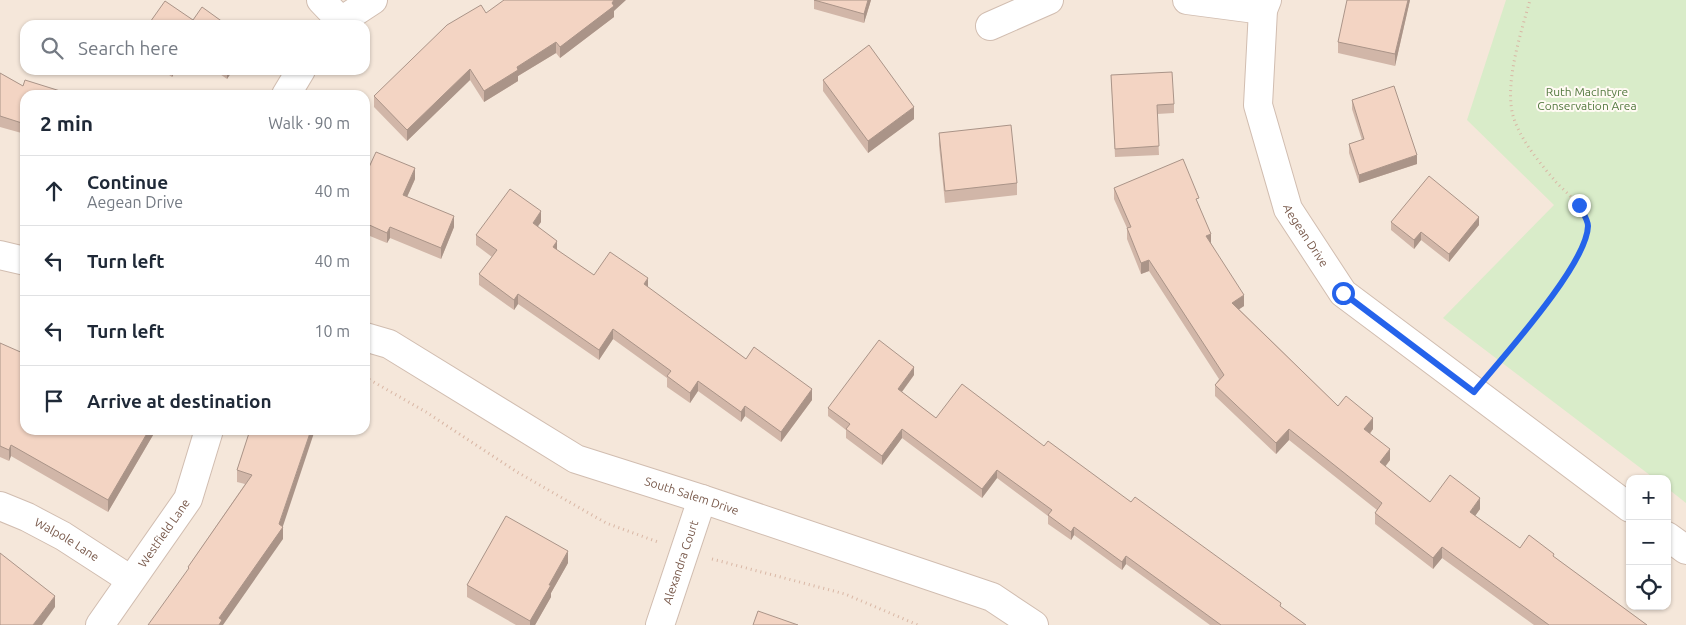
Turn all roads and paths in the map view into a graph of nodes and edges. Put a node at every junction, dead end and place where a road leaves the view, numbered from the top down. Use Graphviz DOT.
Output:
graph roads {
  1 [pos="321,0"];
  2 [pos="374,0"];
  3 [pos="1049,0"];
  4 [pos="1187,0"];
  5 [pos="1530,0"];
  6 [pos="1265,5"];
  7 [pos="337,20"];
  8 [pos="344,20"];
  9 [pos="990,26"];
  10 [pos="298,75"];
  11 [pos="289,90"];
  12 [pos="0,255"];
  13 [pos="20,260"];
  14 [pos="370,338"];
  15 [pos="370,381"];
  16 [pos="1474,392"];
  17 [pos="207,435"];
  18 [pos="702,499"];
  19 [pos="1626,505"];
  20 [pos="0,506"];
  21 [pos="1671,539"];
  22 [pos="1686,550"];
  23 [pos="685,551"];
  24 [pos="131,580"];
  25 [pos="100,625"];
  26 [pos="660,625"];
  27 [pos="918,625"];
  28 [pos="1034,625"];
  1 -- 7 [label="street"];
  2 -- 8 [label="street"];
  3 -- 9 [label="street"];
  4 -- 6 [label="street"];
  5 -- 16 [label="path"];
  6 -- 16 [label="street, Aegean Drive"];
  10 -- 11 [label="street"];
  12 -- 13 [label="street"];
  14 -- 18 [label="street, South Salem Drive"];
  15 -- 23 [label="path"];
  16 -- 19 [label="street, Aegean Drive"];
  17 -- 24 [label="street, Westfield Lane"];
  18 -- 23 [label="street, Alexandra Court"];
  18 -- 28 [label="street, South Salem Drive"];
  20 -- 24 [label="street, Walpole Lane"];
  21 -- 22 [label="street"];
  23 -- 26 [label="street, Alexandra Court"];
  23 -- 27 [label="path"];
  24 -- 25 [label="street, Westfield Lane"];
}
